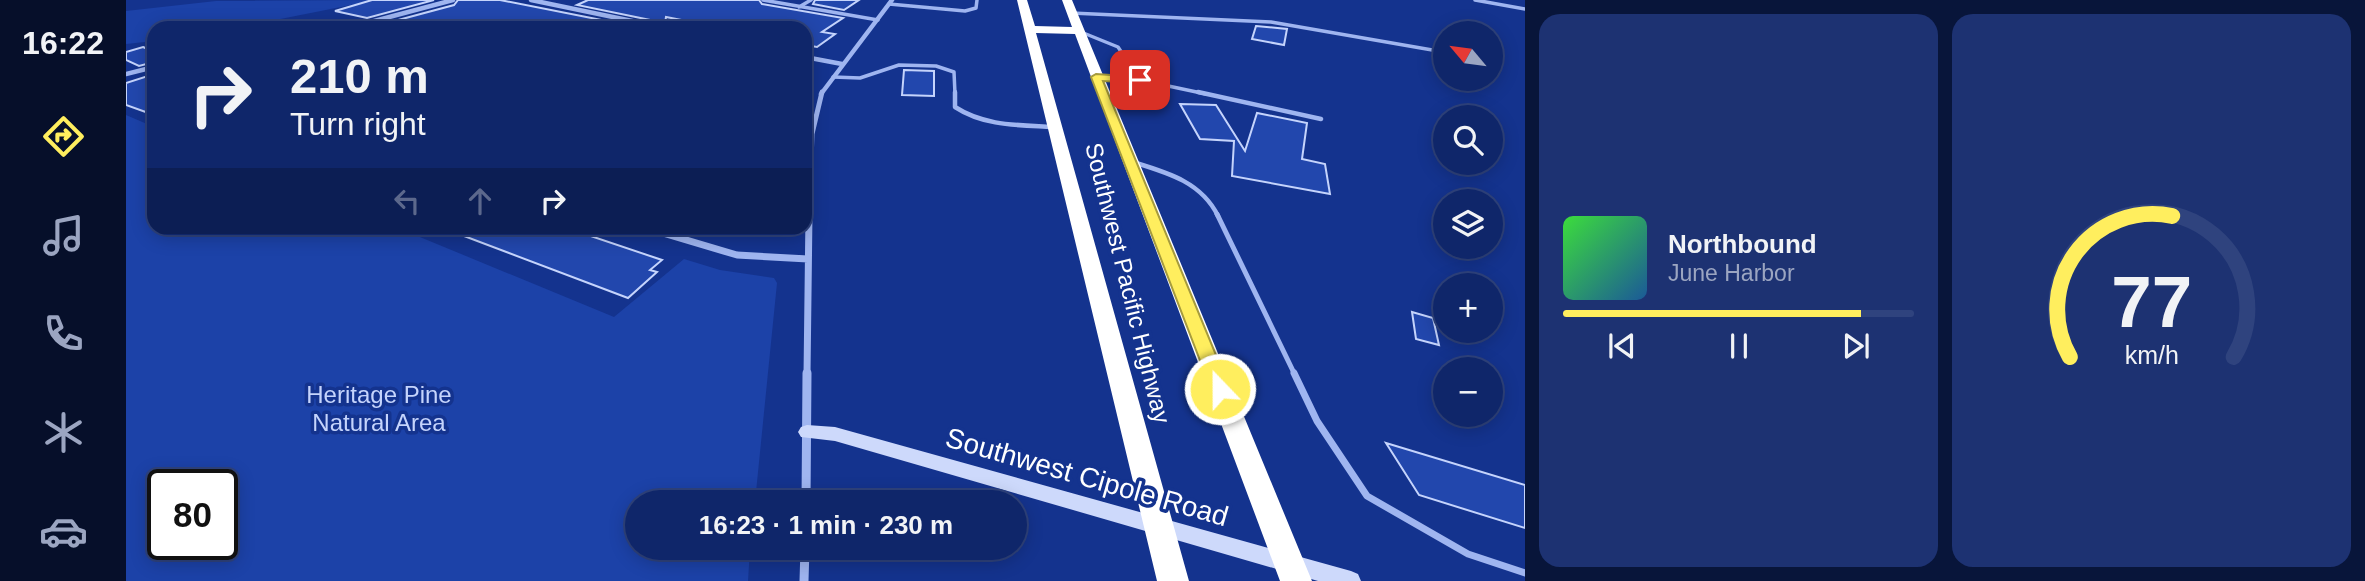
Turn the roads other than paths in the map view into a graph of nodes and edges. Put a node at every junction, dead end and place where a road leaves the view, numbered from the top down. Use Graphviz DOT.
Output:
graph roads {
  1 [pos="453,0"];
  2 [pos="531,0"];
  3 [pos="763,0"];
  4 [pos="811,0"];
  5 [pos="977,0"];
  6 [pos="1022,0"];
  7 [pos="1475,0"];
  8 [pos="891,2"];
  9 [pos="799,7"];
  10 [pos="1525,9"];
  11 [pos="1072,15"];
  12 [pos="877,20"];
  13 [pos="377,21"];
  14 [pos="632,21"];
  15 [pos="1030,29"];
  16 [pos="1433,50"];
  17 [pos="812,59"];
  18 [pos="842,65"];
  19 [pos="147,69"];
  20 [pos="126,74"];
  21 [pos="833,76"];
  22 [pos="1096,77"];
  23 [pos="1140,80"];
  24 [pos="1321,119"];
  25 [pos="1056,127"];
  26 [pos="814,131"];
  27 [pos="1129,161"];
  28 [pos="812,168"];
  29 [pos="670,235"];
  30 [pos="808,235"];
  31 [pos="807,259"];
  32 [pos="807,432"];
  33 [pos="806,490"];
  34 [pos="1158,528"];
  35 [pos="805,560"];
  36 [pos="1293,572"];
  37 [pos="1525,573"];
  38 [pos="804,581"];
  39 [pos="1173,581"];
  40 [pos="1351,581"];
  1 -- 13 [label="street"];
  2 -- 14 [label="street"];
  3 -- 9 [label="lane"];
  4 -- 9 [label="lane"];
  5 -- 8 [label="lane"];
  6 -- 15 [label="highway, Southwest Pacific Highway"];
  7 -- 10 [label="lane"];
  8 -- 12 [label="street"];
  9 -- 12 [label="lane"];
  11 -- 15 [label="highway"];
  11 -- 16 [label="lane"];
  11 -- 22 [label="highway, Southwest Pacific Highway"];
  11 -- 23 [label="lane"];
  12 -- 18 [label="street"];
  15 -- 25 [label="highway, Southwest Pacific Highway"];
  17 -- 18 [label="street"];
  18 -- 21 [label="street"];
  19 -- 20 [label="street"];
  21 -- 25 [label="lane"];
  21 -- 26 [label="street"];
  22 -- 23 [label="lane"];
  22 -- 27 [label="highway, Southwest Pacific Highway"];
  23 -- 24 [label="lane"];
  25 -- 34 [label="highway, Southwest Pacific Highway"];
  26 -- 28 [label="street"];
  27 -- 36 [label="highway, Southwest Pacific Highway"];
  27 -- 37 [label="lane"];
  29 -- 31 [label="street"];
  30 -- 31 [label="street"];
  31 -- 32 [label="street"];
  32 -- 33 [label="street"];
  32 -- 34 [label="street, Southwest Cipole Road"];
  34 -- 36 [label="street, Southwest Cipole Road"];
  34 -- 39 [label="highway, Southwest Pacific Highway"];
  35 -- 38 [label="street"];
  36 -- 40 [label="street, Southwest Cipole Road"];
}
